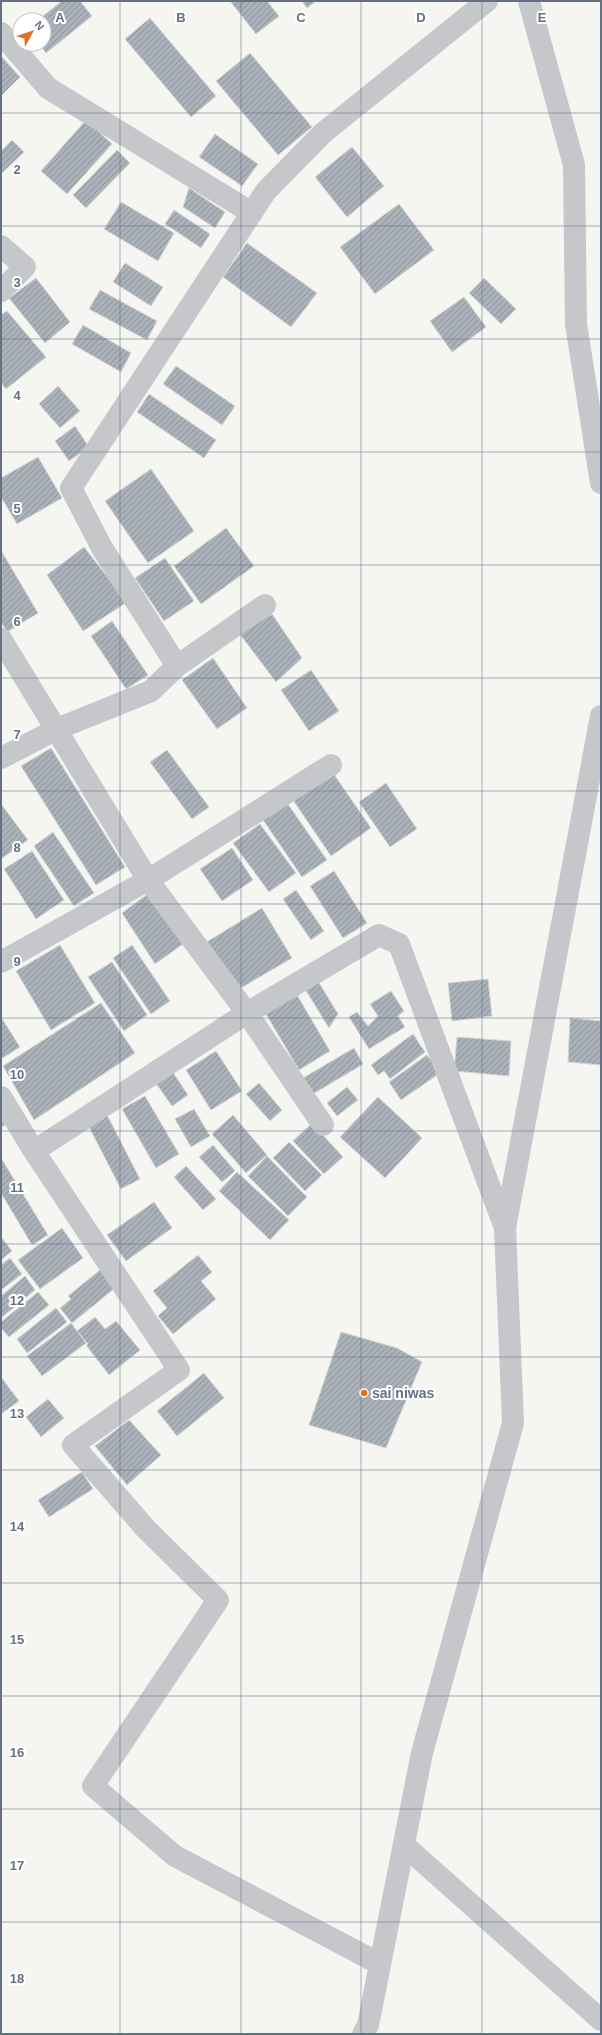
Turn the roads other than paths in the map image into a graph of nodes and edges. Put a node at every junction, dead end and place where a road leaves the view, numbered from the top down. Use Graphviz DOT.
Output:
graph roads {
  1 [pos="487,1"];
  2 [pos="529,1"];
  3 [pos="1,33"];
  4 [pos="252,213"];
  5 [pos="1,246"];
  6 [pos="1,291"];
  7 [pos="601,483"];
  8 [pos="265,605"];
  9 [pos="1,639"];
  10 [pos="177,666"];
  11 [pos="601,716"];
  12 [pos="56,729"];
  13 [pos="1,758"];
  14 [pos="332,764"];
  15 [pos="148,880"];
  16 [pos="1,962"];
  17 [pos="247,1013"];
  18 [pos="1,1097"];
  19 [pos="323,1125"];
  20 [pos="34,1151"];
  21 [pos="505,1228"];
  22 [pos="404,1845"];
  23 [pos="380,1964"];
  24 [pos="601,2020"];
  25 [pos="363,2034"];
  1 -- 4 [label="street"];
  2 -- 7 [label="street"];
  3 -- 4 [label="street"];
  4 -- 10 [label="street"];
  5 -- 6 [label="street"];
  8 -- 10 [label="street"];
  9 -- 12 [label="street"];
  10 -- 12 [label="street"];
  11 -- 21 [label="street"];
  12 -- 13 [label="street"];
  12 -- 15 [label="street"];
  14 -- 15 [label="street"];
  15 -- 16 [label="street"];
  15 -- 17 [label="street"];
  17 -- 19 [label="street"];
  17 -- 20 [label="street"];
  17 -- 21 [label="street"];
  18 -- 20 [label="street"];
  20 -- 23 [label="street"];
  21 -- 22 [label="street"];
  22 -- 23 [label="street"];
  22 -- 24 [label="street"];
  23 -- 25 [label="street"];
}
